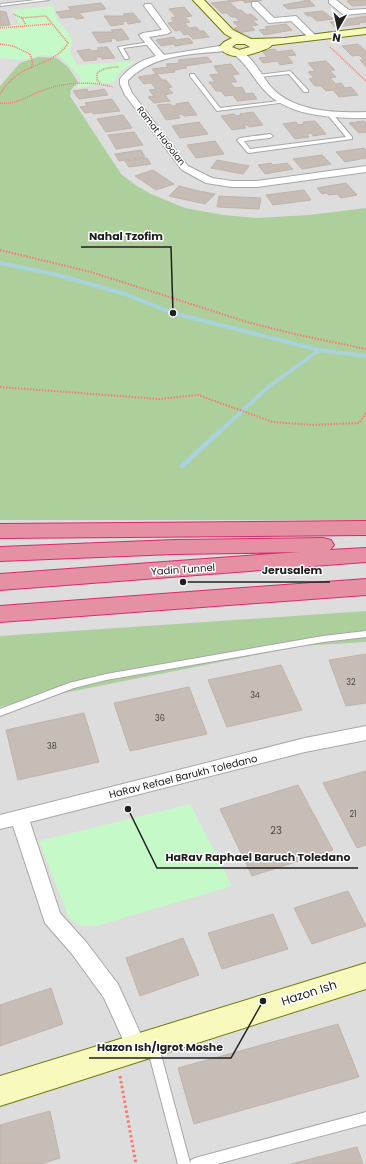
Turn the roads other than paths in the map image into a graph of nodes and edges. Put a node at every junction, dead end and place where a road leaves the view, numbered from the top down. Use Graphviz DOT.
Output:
graph roads {
  1 [pos="47,0"];
  2 [pos="198,0"];
  3 [pos="332,1"];
  4 [pos="255,4"];
  5 [pos="0,5"];
  6 [pos="148,6"];
  7 [pos="366,11"];
  8 [pos="366,31"];
  9 [pos="316,37"];
  10 [pos="150,43"];
  11 [pos="230,44"];
  12 [pos="249,49"];
  13 [pos="128,58"];
  14 [pos="162,58"];
  15 [pos="192,75"];
  16 [pos="258,76"];
  17 [pos="306,91"];
  18 [pos="287,101"];
  19 [pos="329,114"];
  20 [pos="366,115"];
  21 [pos="270,136"];
  22 [pos="366,169"];
  23 [pos="366,528"];
  24 [pos="0,531"];
  25 [pos="366,543"];
  26 [pos="0,554"];
  27 [pos="366,555"];
  28 [pos="366,576"];
  29 [pos="0,582"];
  30 [pos="366,587"];
  31 [pos="0,602"];
  32 [pos="0,614"];
  33 [pos="366,634"];
  34 [pos="0,712"];
  35 [pos="366,733"];
  36 [pos="19,817"];
  37 [pos="0,822"];
  38 [pos="366,976"];
  39 [pos="135,1049"];
  40 [pos="0,1091"];
  41 [pos="366,1118"];
  42 [pos="184,1164"];
  43 [pos="195,1164"];
  1 -- 5 [label="lane"];
  2 -- 11 [label="street"];
  3 -- 7 [label="street"];
  4 -- 9 [label="street"];
  6 -- 10 [label="street"];
  8 -- 9 [label="street"];
  9 -- 12 [label="street"];
  10 -- 13 [label="lane"];
  10 -- 14 [label="street"];
  11 -- 12 [label="street"];
  11 -- 12 [label="street"];
  11 -- 14 [label="street"];
  12 -- 16 [label="street"];
  14 -- 22 [label="street, Ramat HaGolan"];
  15 -- 18 [label="lane"];
  16 -- 17 [label="lane"];
  16 -- 18 [label="street"];
  18 -- 19 [label="street"];
  19 -- 20 [label="street"];
  19 -- 21 [label="lane"];
  23 -- 24 [label="highway"];
  25 -- 26 [label="highway"];
  27 -- 29 [label="highway, Yadin Tunnel"];
  28 -- 31 [label="highway, Yadin Tunnel"];
  30 -- 32 [label="highway"];
  33 -- 34 [label="lane"];
  35 -- 36 [label="street, HaRav Refael Barukh Toledano"];
  36 -- 37 [label="street, HaRav Refael Barukh Toledano"];
  36 -- 39 [label="street"];
  38 -- 39 [label="street, Hazon Ish"];
  39 -- 40 [label="street, Hazon Ish"];
  39 -- 42 [label="lane"];
  41 -- 43 [label="lane"];
}
